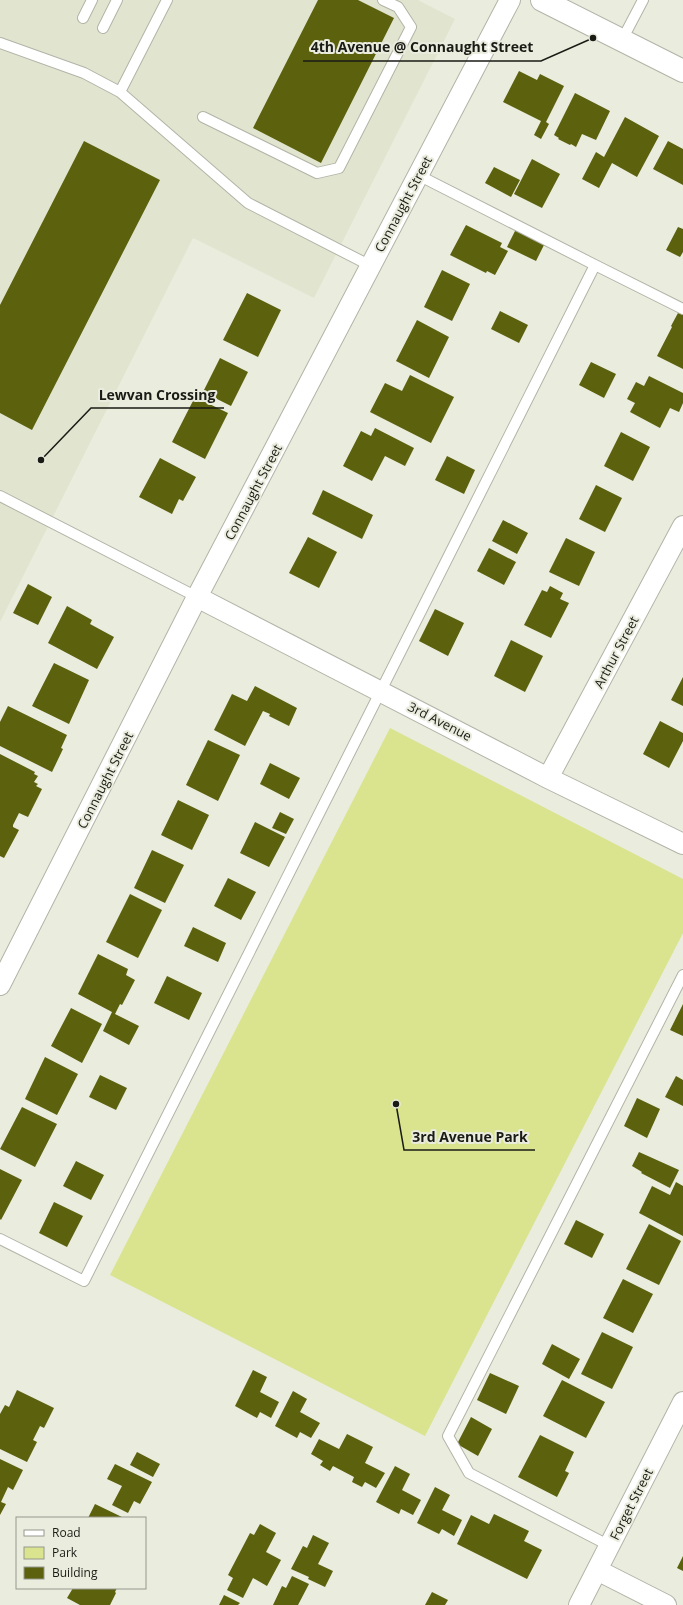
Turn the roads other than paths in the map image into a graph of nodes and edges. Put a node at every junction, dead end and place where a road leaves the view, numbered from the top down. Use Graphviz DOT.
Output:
graph roads {
  1 [pos="92,0"];
  2 [pos="117,0"];
  3 [pos="167,0"];
  4 [pos="384,0"];
  5 [pos="510,0"];
  6 [pos="542,0"];
  7 [pos="643,0"];
  8 [pos="83,18"];
  9 [pos="103,28"];
  10 [pos="622,40"];
  11 [pos="0,43"];
  12 [pos="683,71"];
  13 [pos="120,92"];
  14 [pos="204,117"];
  15 [pos="418,175"];
  16 [pos="595,265"];
  17 [pos="371,266"];
  18 [pos="683,309"];
  19 [pos="0,496"];
  20 [pos="683,526"];
  21 [pos="198,597"];
  22 [pos="380,691"];
  23 [pos="548,778"];
  24 [pos="683,844"];
  25 [pos="683,975"];
  26 [pos="0,985"];
  27 [pos="0,1239"];
  28 [pos="683,1402"];
  29 [pos="610,1546"];
  30 [pos="597,1570"];
  31 [pos="579,1605"];
  32 [pos="666,1605"];
  1 -- 8 [label="lane"];
  2 -- 9 [label="lane"];
  3 -- 13 [label="lane"];
  4 -- 14 [label="lane"];
  5 -- 15 [label="street, Connaught Street"];
  6 -- 10 [label="street"];
  7 -- 10 [label="lane"];
  10 -- 12 [label="street"];
  11 -- 13 [label="lane"];
  13 -- 17 [label="lane"];
  15 -- 16 [label="lane"];
  15 -- 17 [label="street, Connaught Street"];
  16 -- 18 [label="lane"];
  16 -- 22 [label="lane"];
  17 -- 21 [label="street, Connaught Street"];
  19 -- 21 [label="lane"];
  20 -- 23 [label="street, Arthur Street"];
  21 -- 22 [label="street, 3rd Avenue"];
  21 -- 26 [label="street, Connaught Street"];
  22 -- 23 [label="street, 3rd Avenue"];
  22 -- 27 [label="lane"];
  23 -- 24 [label="street, 3rd Avenue"];
  25 -- 29 [label="lane"];
  28 -- 29 [label="street, Forget Street"];
  29 -- 30 [label="street, Forget Street"];
  30 -- 31 [label="street, Forget Street"];
  30 -- 32 [label="street"];
}
